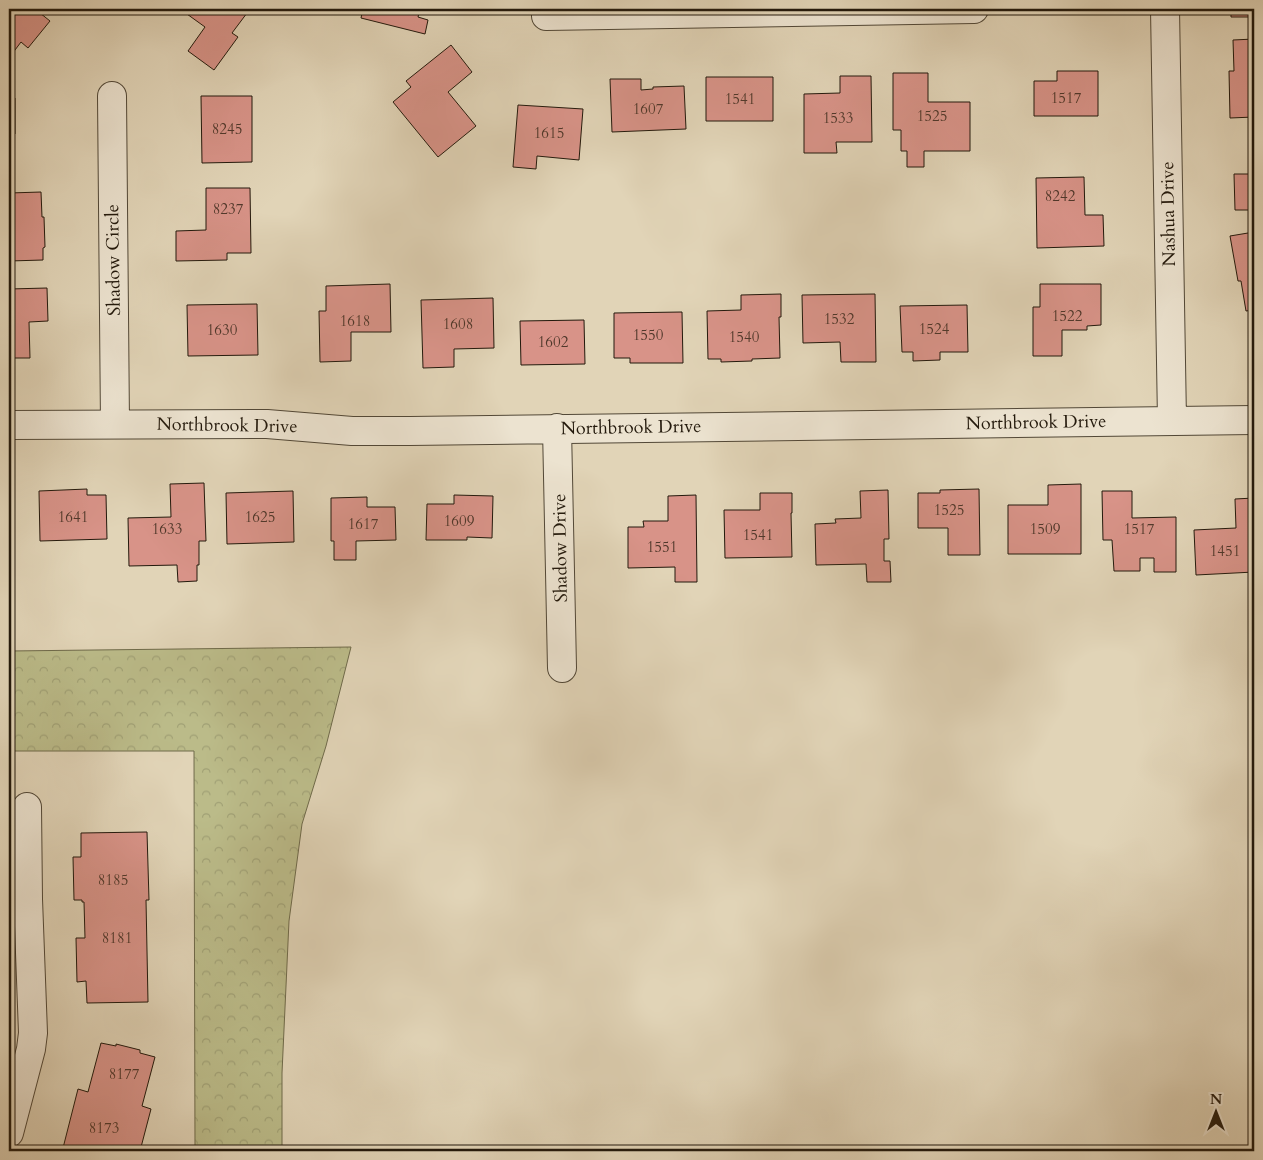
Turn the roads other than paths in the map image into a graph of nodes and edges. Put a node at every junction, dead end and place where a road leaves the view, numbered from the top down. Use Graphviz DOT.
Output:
graph roads {
  1 [pos="974,9"];
  2 [pos="1165,9"];
  3 [pos="546,16"];
  4 [pos="112,96"];
  5 [pos="1172,420"];
  6 [pos="1254,420"];
  7 [pos="115,424"];
  8 [pos="9,425"];
  9 [pos="558,428"];
  10 [pos="562,668"];
  11 [pos="27,807"];
  12 [pos="18,899"];
  13 [pos="9,1133"];
  1 -- 3 [label="street"];
  2 -- 5 [label="street, Nashua Drive"];
  4 -- 7 [label="street, Shadow Circle"];
  5 -- 6 [label="street, Northbrook Drive"];
  5 -- 9 [label="street, Northbrook Drive"];
  7 -- 8 [label="street, Northbrook Drive"];
  7 -- 9 [label="street, Northbrook Drive"];
  9 -- 10 [label="street, Shadow Drive"];
  11 -- 12 [label="street"];
  12 -- 13 [label="street"];
}
